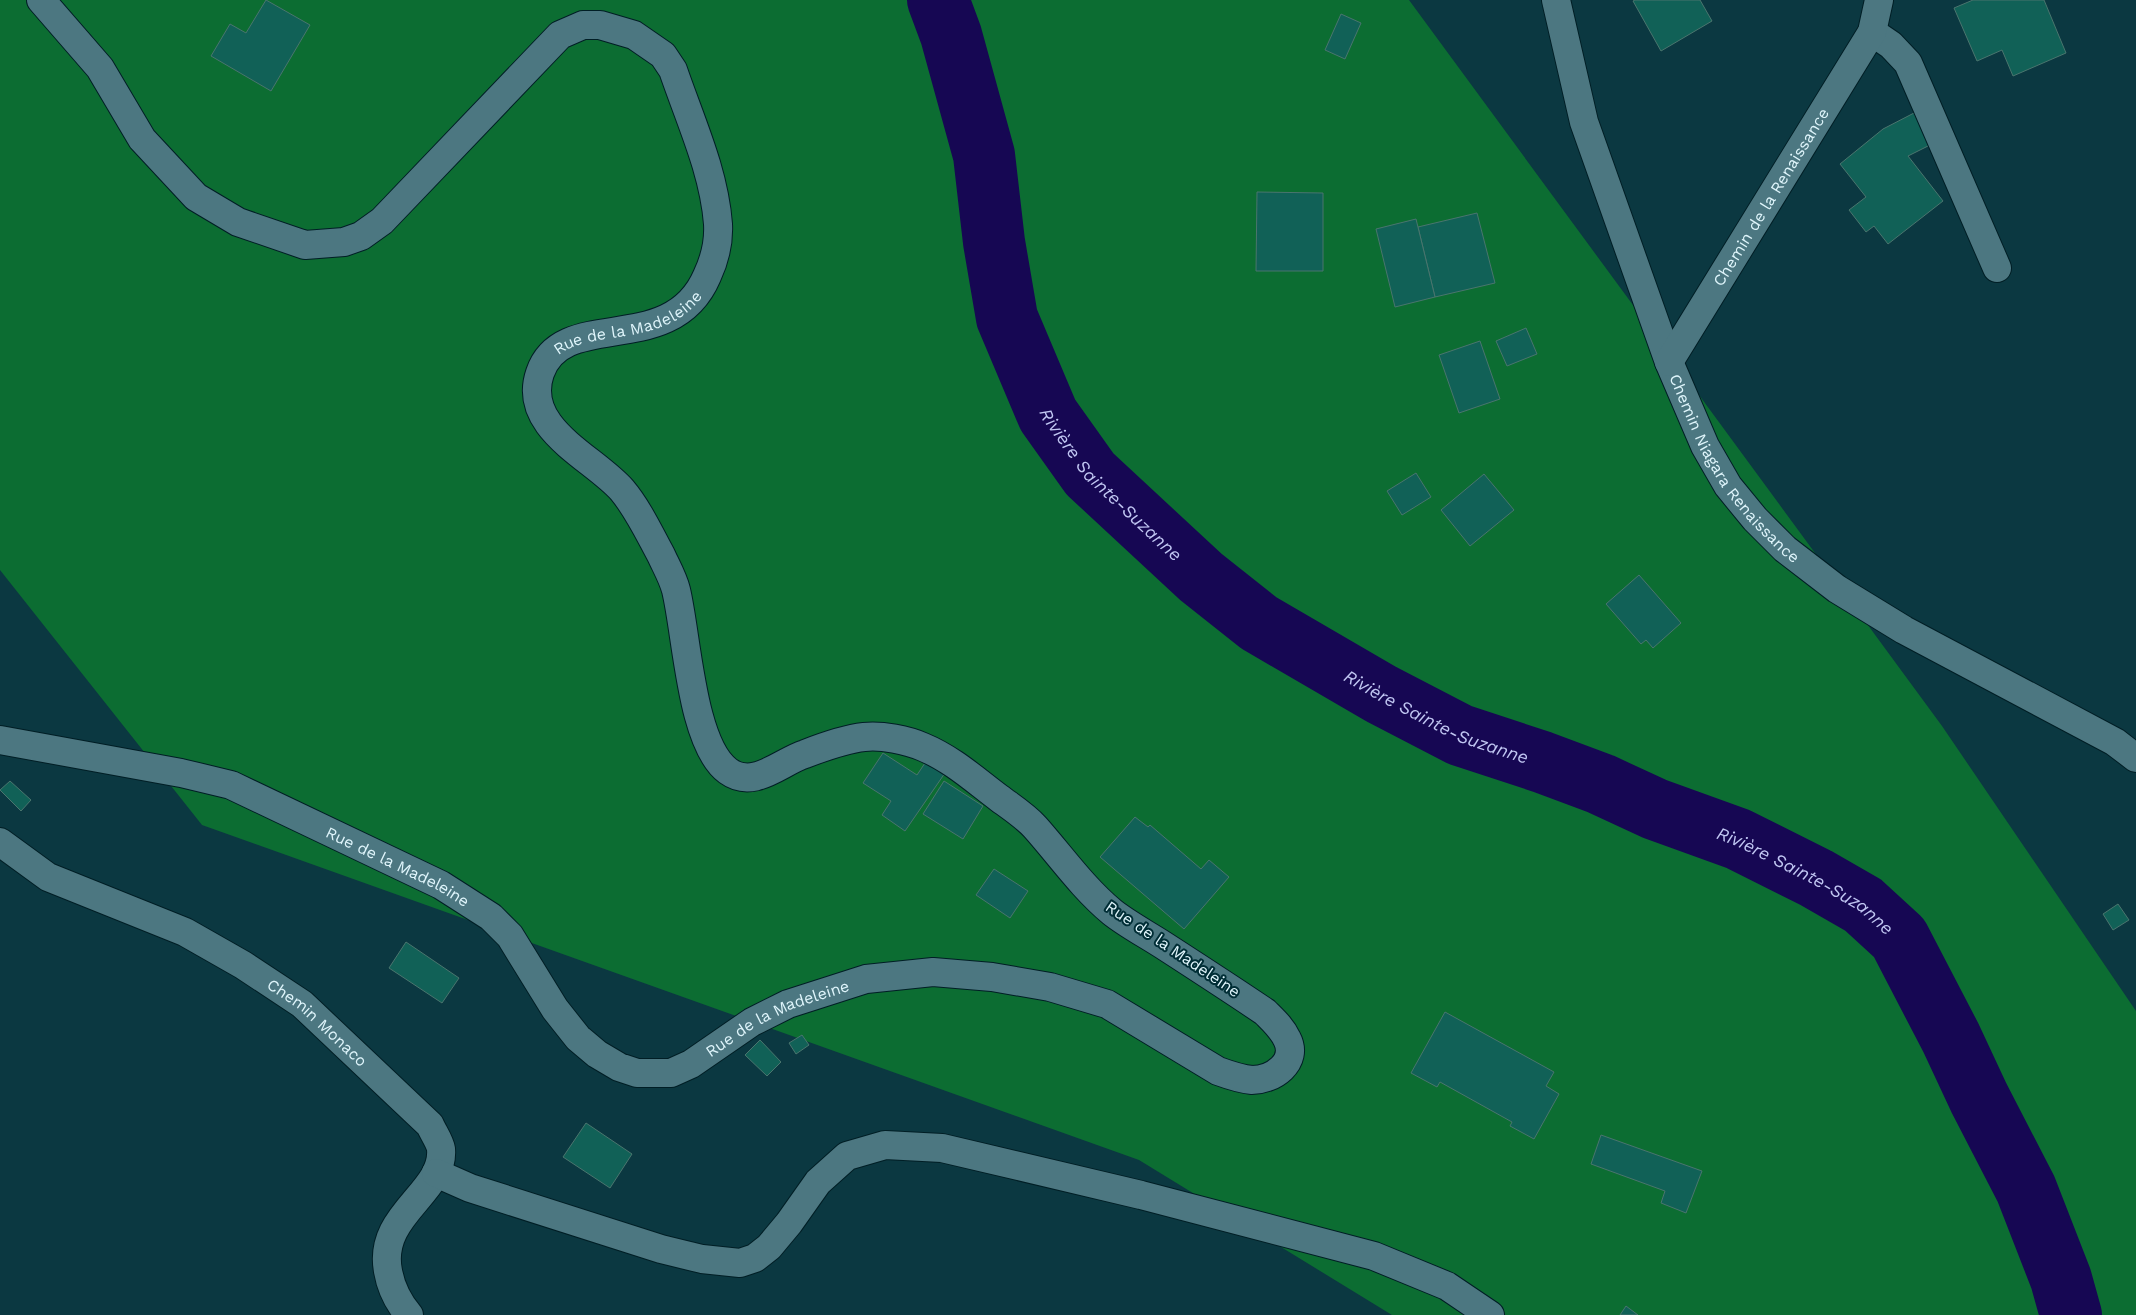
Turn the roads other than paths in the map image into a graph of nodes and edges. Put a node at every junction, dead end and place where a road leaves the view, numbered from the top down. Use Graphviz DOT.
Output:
graph roads {
  1 [pos="42,0"];
  2 [pos="1556,0"];
  3 [pos="1879,0"];
  4 [pos="1872,32"];
  5 [pos="1997,268"];
  6 [pos="1669,362"];
  7 [pos="0,740"];
  8 [pos="2136,758"];
  9 [pos="0,842"];
  10 [pos="436,1173"];
  11 [pos="409,1315"];
  12 [pos="1490,1315"];
  1 -- 7 [label="street, Rue de la Madeleine"];
  2 -- 6 [label="street, Chemin Niagara Renaissance"];
  3 -- 4 [label="street, Chemin de la Renaissance"];
  4 -- 5 [label="street"];
  4 -- 6 [label="street, Chemin de la Renaissance"];
  6 -- 8 [label="street, Chemin Niagara Renaissance"];
  9 -- 10 [label="street, Chemin Monaco"];
  10 -- 11 [label="street, Chemin Monaco"];
  10 -- 12 [label="street"];
}
